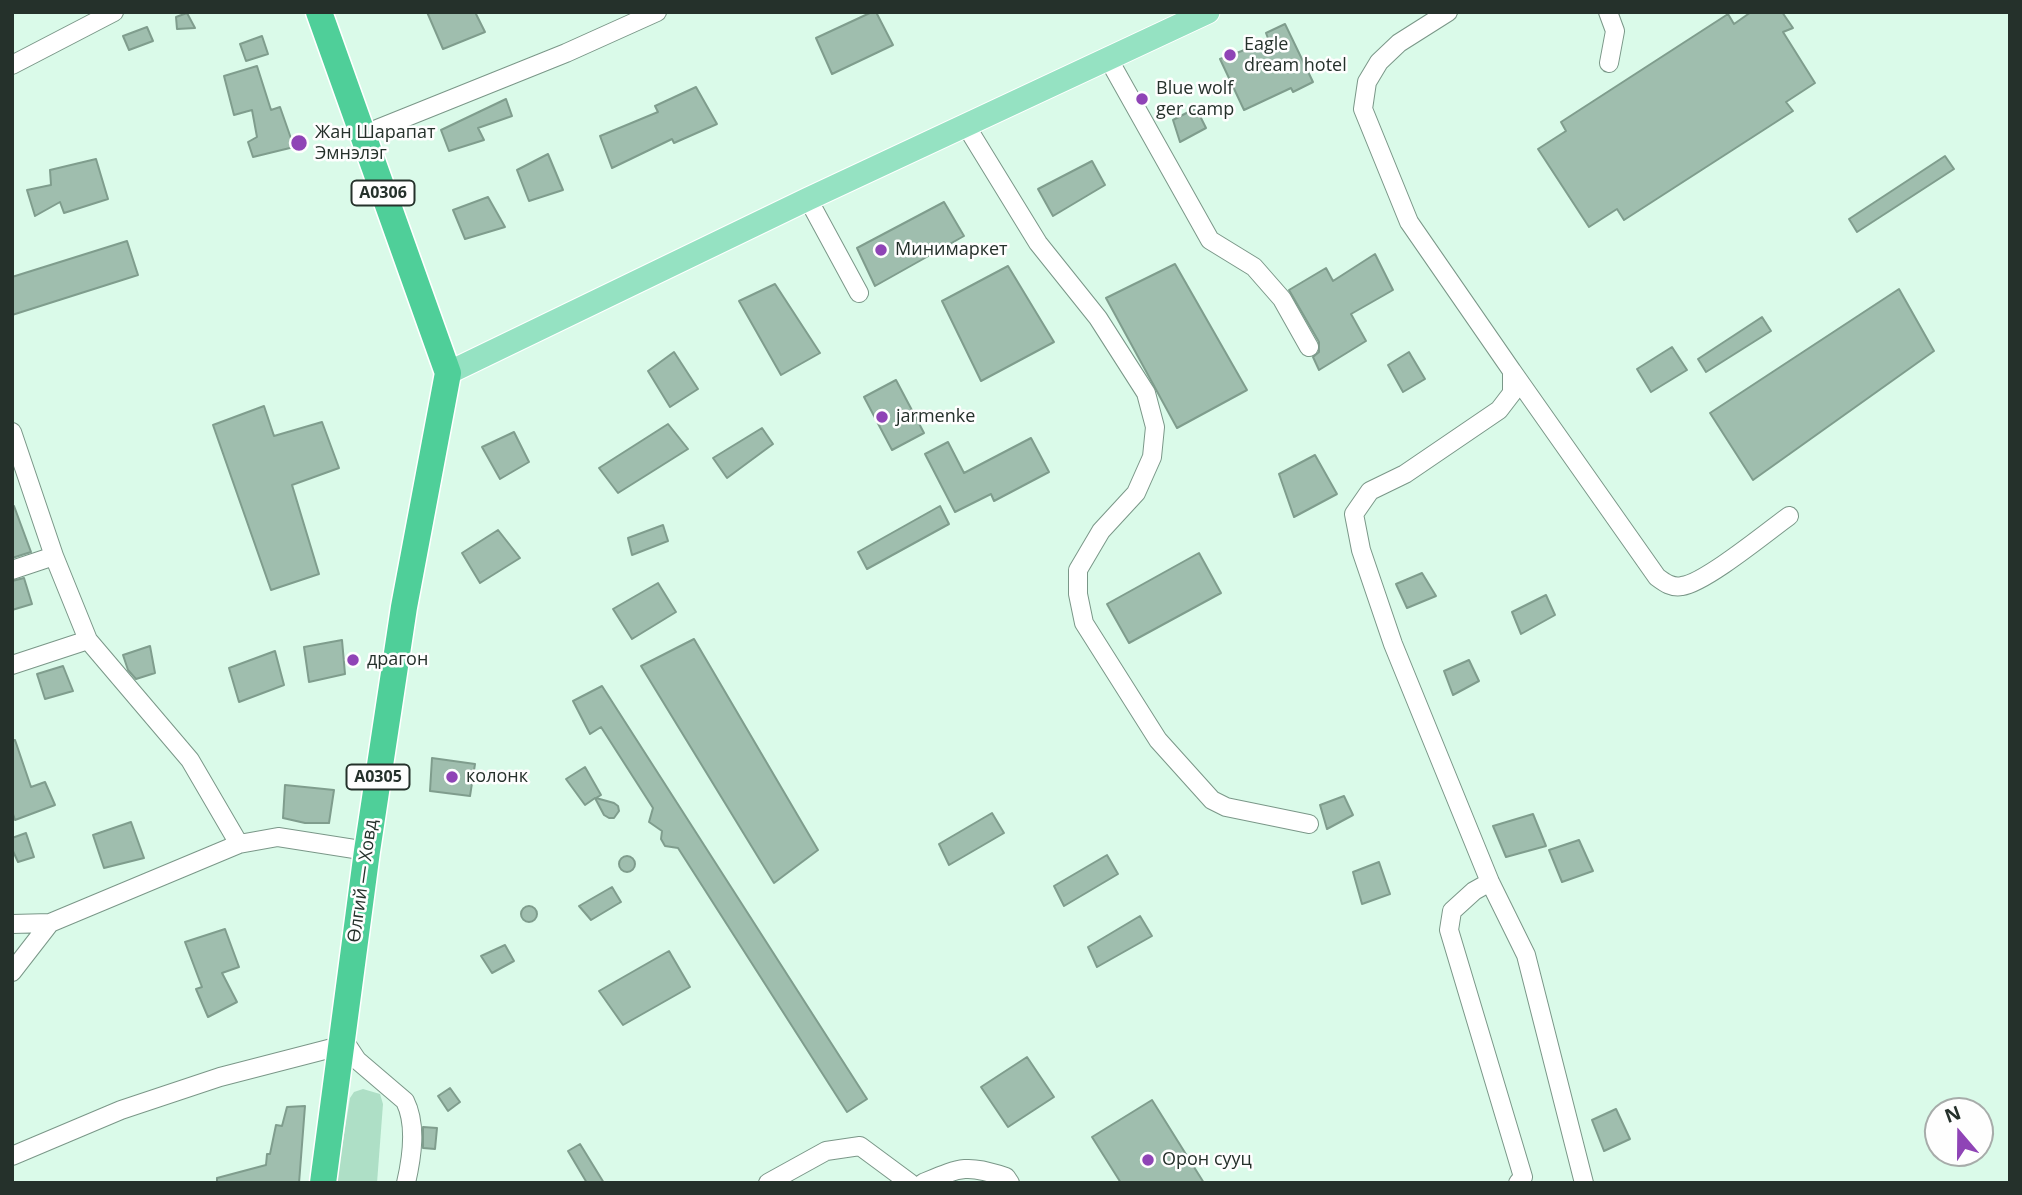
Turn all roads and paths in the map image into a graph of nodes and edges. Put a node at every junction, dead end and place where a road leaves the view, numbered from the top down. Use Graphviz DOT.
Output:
graph roads {
  1 [pos="114,12"];
  2 [pos="319,12"];
  3 [pos="657,12"];
  4 [pos="1208,12"];
  5 [pos="1448,12"];
  6 [pos="1608,12"];
  7 [pos="1109,60"];
  8 [pos="1609,63"];
  9 [pos="12,65"];
  10 [pos="965,124"];
  11 [pos="362,135"];
  12 [pos="808,199"];
  13 [pos="859,293"];
  14 [pos="1308,347"];
  15 [pos="1512,371"];
  16 [pos="448,373"];
  17 [pos="12,432"];
  18 [pos="21,479"];
  19 [pos="1789,516"];
  20 [pos="54,556"];
  21 [pos="12,570"];
  22 [pos="88,640"];
  23 [pos="12,665"];
  24 [pos="1309,824"];
  25 [pos="239,844"];
  26 [pos="367,851"];
  27 [pos="1490,882"];
  28 [pos="50,923"];
  29 [pos="12,924"];
  30 [pos="12,972"];
  31 [pos="341,1041"];
  32 [pos="12,1156"];
  33 [pos="323,1183"];
  34 [pos="406,1183"];
  35 [pos="768,1183"];
  36 [pos="910,1183"];
  37 [pos="923,1183"];
  38 [pos="1010,1183"];
  39 [pos="1518,1183"];
  40 [pos="1584,1183"];
  1 -- 9 [label="street"];
  2 -- 11 [label="highway, A0306"];
  3 -- 11 [label="street"];
  4 -- 7 [label="main road"];
  5 -- 15 [label="street"];
  6 -- 8 [label="street"];
  7 -- 10 [label="main road"];
  7 -- 14 [label="street"];
  10 -- 12 [label="main road"];
  10 -- 24 [label="street"];
  11 -- 16 [label="highway, A0306"];
  12 -- 13 [label="street"];
  12 -- 16 [label="main road"];
  15 -- 19 [label="street"];
  15 -- 27 [label="street"];
  16 -- 26 [label="highway, Өлгий — Ховд / A0305"];
  17 -- 18 [label="street"];
  18 -- 20 [label="street"];
  20 -- 21 [label="street"];
  20 -- 22 [label="street"];
  22 -- 23 [label="street"];
  22 -- 25 [label="street"];
  25 -- 26 [label="street"];
  25 -- 28 [label="street"];
  26 -- 31 [label="highway, Өлгий — Ховд / A0305"];
  27 -- 39 [label="street"];
  27 -- 40 [label="street"];
  28 -- 29 [label="street"];
  28 -- 30 [label="street"];
  31 -- 32 [label="street"];
  31 -- 33 [label="highway, Өлгий — Ховд / A0305"];
  31 -- 34 [label="street"];
  35 -- 36 [label="street"];
  37 -- 38 [label="street"];
}
